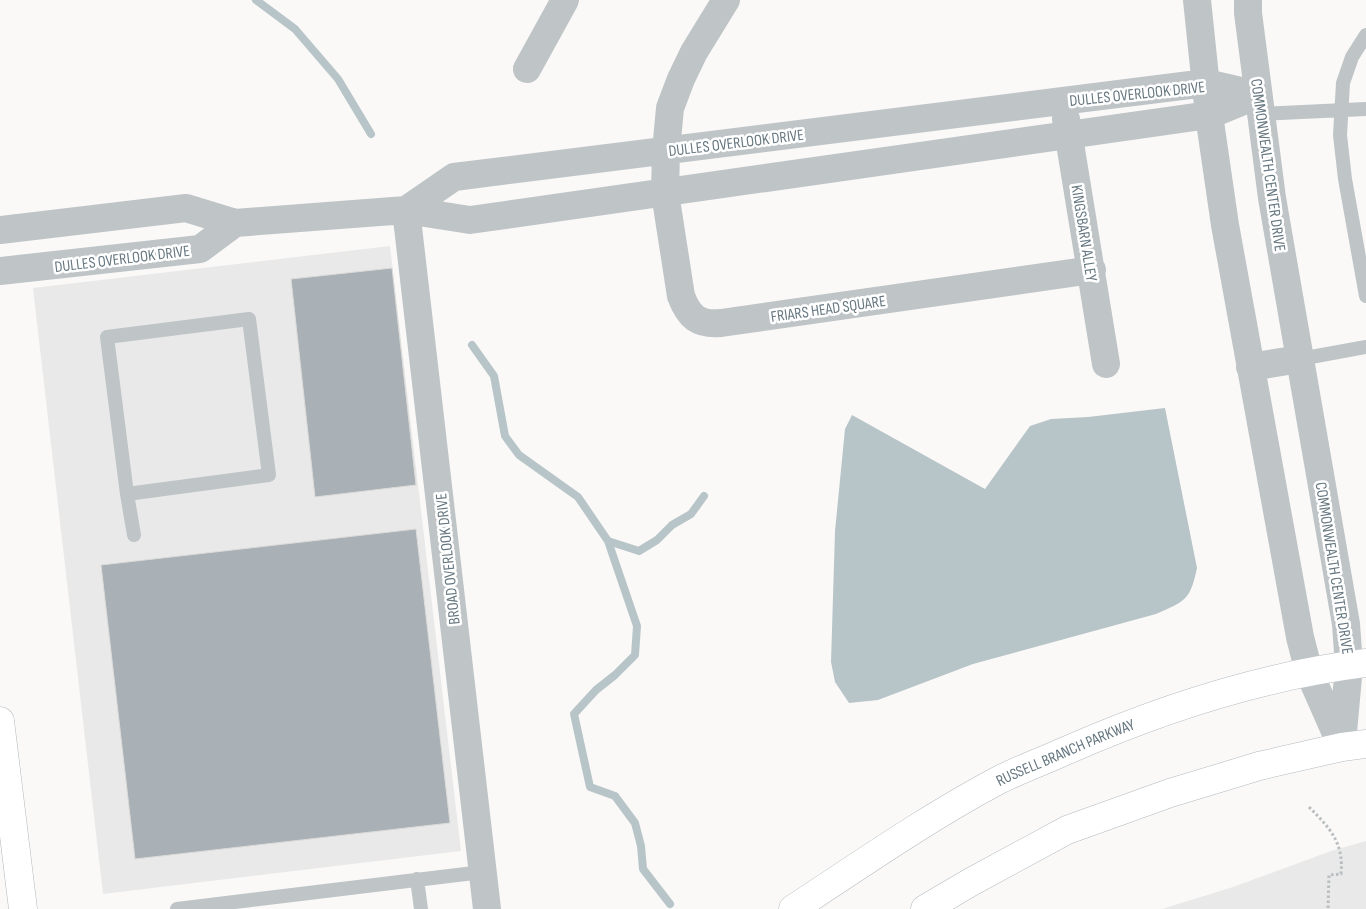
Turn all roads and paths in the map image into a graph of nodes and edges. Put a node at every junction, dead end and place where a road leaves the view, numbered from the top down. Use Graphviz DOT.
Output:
graph roads {
  1 [pos="565,0"];
  2 [pos="726,0"];
  3 [pos="1197,0"];
  4 [pos="1248,0"];
  5 [pos="1366,35"];
  6 [pos="527,69"];
  7 [pos="1206,83"];
  8 [pos="1063,102"];
  9 [pos="1259,105"];
  10 [pos="1366,109"];
  11 [pos="1341,110"];
  12 [pos="1209,115"];
  13 [pos="1069,135"];
  14 [pos="666,150"];
  15 [pos="665,193"];
  16 [pos="406,210"];
  17 [pos="235,223"];
  18 [pos="0,230"];
  19 [pos="1092,270"];
  20 [pos="0,272"];
  21 [pos="1366,296"];
  22 [pos="1366,347"];
  23 [pos="1300,359"];
  24 [pos="1106,364"];
  25 [pos="1250,367"];
  26 [pos="127,494"];
  27 [pos="134,535"];
  28 [pos="1358,664"];
  29 [pos="1309,672"];
  30 [pos="0,721"];
  31 [pos="1354,745"];
  32 [pos="1309,807"];
  33 [pos="482,872"];
  34 [pos="417,879"];
  35 [pos="264,904"];
  36 [pos="23,909"];
  37 [pos="177,909"];
  38 [pos="420,909"];
  39 [pos="487,909"];
  40 [pos="792,909"];
  41 [pos="925,909"];
  42 [pos="1328,909"];
  1 -- 6 [label="street"];
  2 -- 14 [label="street, FRIARS HEAD SQUARE"];
  3 -- 7 [label="street"];
  4 -- 9 [label="street, COMMONWEALTH CENTER DRIVE"];
  5 -- 11 [label="lane"];
  7 -- 8 [label="street, DULLES OVERLOOK DRIVE"];
  7 -- 9 [label="street, DULLES OVERLOOK DRIVE"];
  7 -- 12 [label="street"];
  8 -- 13 [label="street, KINGSBARN ALLEY"];
  8 -- 14 [label="street, DULLES OVERLOOK DRIVE"];
  9 -- 11 [label="lane"];
  9 -- 12 [label="street, DULLES OVERLOOK DRIVE"];
  9 -- 23 [label="street, COMMONWEALTH CENTER DRIVE"];
  10 -- 11 [label="lane"];
  11 -- 21 [label="lane"];
  12 -- 13 [label="street, DULLES OVERLOOK DRIVE"];
  12 -- 25 [label="street"];
  13 -- 15 [label="street, DULLES OVERLOOK DRIVE"];
  13 -- 19 [label="street, KINGSBARN ALLEY"];
  14 -- 15 [label="street, FRIARS HEAD SQUARE"];
  14 -- 16 [label="street, DULLES OVERLOOK DRIVE"];
  15 -- 16 [label="street, DULLES OVERLOOK DRIVE"];
  15 -- 19 [label="street, FRIARS HEAD SQUARE"];
  16 -- 17 [label="street, DULLES OVERLOOK DRIVE"];
  16 -- 33 [label="street, BROAD OVERLOOK DRIVE"];
  17 -- 18 [label="street, DULLES OVERLOOK DRIVE"];
  17 -- 20 [label="street, DULLES OVERLOOK DRIVE"];
  19 -- 24 [label="street, KINGSBARN ALLEY"];
  22 -- 23 [label="lane"];
  23 -- 25 [label="street"];
  23 -- 28 [label="street, COMMONWEALTH CENTER DRIVE"];
  25 -- 29 [label="street"];
  26 -- 26 [label="lane"];
  26 -- 27 [label="lane"];
  28 -- 29 [label="main road, RUSSELL BRANCH PARKWAY"];
  28 -- 31 [label="street, COMMONWEALTH CENTER DRIVE"];
  29 -- 31 [label="street"];
  29 -- 40 [label="main road, RUSSELL BRANCH PARKWAY"];
  30 -- 36 [label="main road"];
  31 -- 41 [label="main road"];
  32 -- 42 [label="path"];
  33 -- 34 [label="lane"];
  33 -- 39 [label="street, BROAD OVERLOOK DRIVE"];
  34 -- 35 [label="lane"];
  34 -- 38 [label="lane"];
  35 -- 37 [label="lane"];
}
